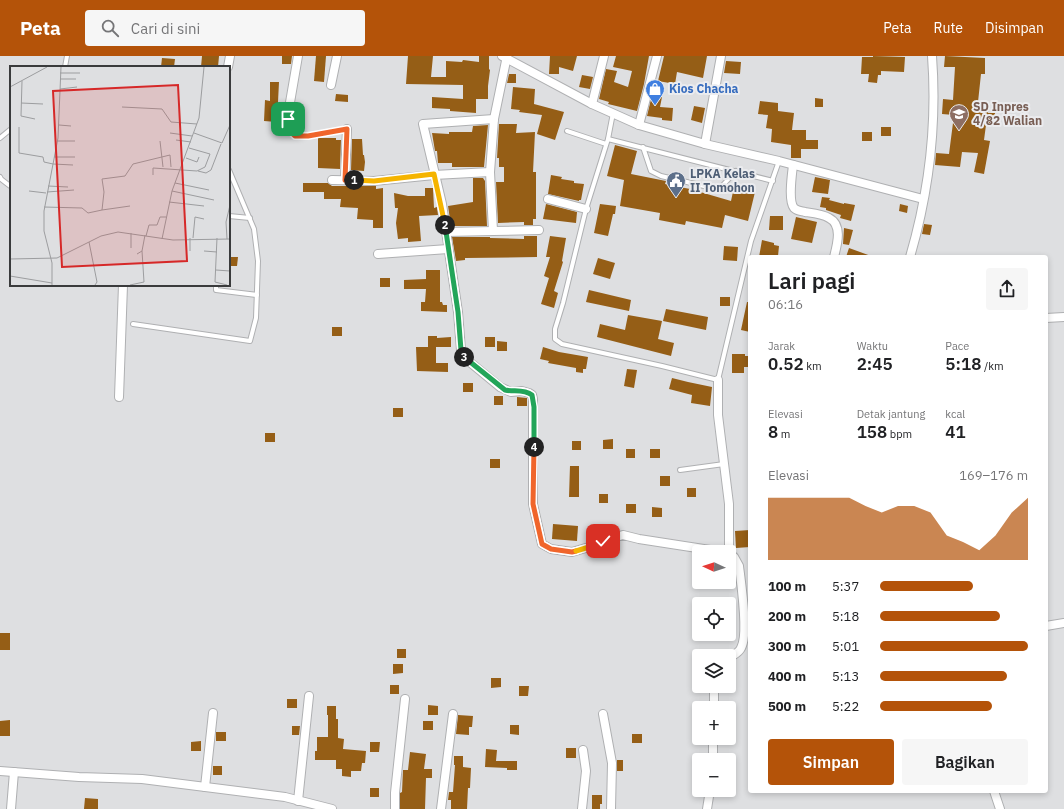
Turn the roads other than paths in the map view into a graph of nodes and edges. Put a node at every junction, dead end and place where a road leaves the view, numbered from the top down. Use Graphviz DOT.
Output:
graph roads {
  1 [pos="67,56"];
  2 [pos="230,56"];
  3 [pos="298,56"];
  4 [pos="337,56"];
  5 [pos="604,56"];
  6 [pos="657,56"];
  7 [pos="721,56"];
  8 [pos="932,56"];
  9 [pos="505,57"];
  10 [pos="65,66"];
  11 [pos="228,66"];
  12 [pos="331,86"];
  13 [pos="592,104"];
  14 [pos="288,114"];
  15 [pos="613,114"];
  16 [pos="494,119"];
  17 [pos="639,124"];
  18 [pos="347,129"];
  19 [pos="10,130"];
  20 [pos="567,131"];
  21 [pos="0,138"];
  22 [pos="607,141"];
  23 [pos="705,144"];
  24 [pos="643,147"];
  25 [pos="779,161"];
  26 [pos="793,165"];
  27 [pos="736,171"];
  28 [pos="230,172"];
  29 [pos="490,172"];
  30 [pos="434,174"];
  31 [pos="0,177"];
  32 [pos="332,180"];
  33 [pos="345,180"];
  34 [pos="773,181"];
  35 [pos="10,186"];
  36 [pos="548,199"];
  37 [pos="923,199"];
  38 [pos="586,209"];
  39 [pos="230,216"];
  40 [pos="250,218"];
  41 [pos="539,230"];
  42 [pos="493,231"];
  43 [pos="446,232"];
  44 [pos="448,249"];
  45 [pos="378,254"];
  46 [pos="834,255"];
  47 [pos="910,255"];
  48 [pos="124,286"];
  49 [pos="216,286"];
  50 [pos="257,295"];
  51 [pos="1064,317"];
  52 [pos="1048,318"];
  53 [pos="132,324"];
  54 [pos="718,380"];
  55 [pos="118,397"];
  56 [pos="724,464"];
  57 [pos="680,470"];
  58 [pos="729,545"];
  59 [pos="692,547"];
  60 [pos="736,561"];
  61 [pos="1064,624"];
  62 [pos="1048,626"];
  63 [pos="736,653"];
  64 [pos="309,696"];
  65 [pos="405,699"];
  66 [pos="213,713"];
  67 [pos="453,714"];
  68 [pos="603,714"];
  69 [pos="583,750"];
  70 [pos="0,771"];
  71 [pos="14,772"];
  72 [pos="205,787"];
  73 [pos="995,793"];
  74 [pos="709,797"];
  75 [pos="298,801"];
  76 [pos="11,809"];
  77 [pos="332,809"];
  78 [pos="395,809"];
  79 [pos="441,809"];
  80 [pos="582,809"];
  81 [pos="612,809"];
  82 [pos="707,809"];
  83 [pos="1000,809"];
  1 -- 10 [label="lane"];
  2 -- 11 [label="street"];
  3 -- 14 [label="street"];
  4 -- 12 [label="street"];
  5 -- 13 [label="street"];
  6 -- 17 [label="street"];
  7 -- 23 [label="street"];
  8 -- 37 [label="street"];
  9 -- 13 [label="street"];
  9 -- 16 [label="street"];
  13 -- 15 [label="street"];
  15 -- 17 [label="street"];
  15 -- 22 [label="lane"];
  16 -- 29 [label="street"];
  16 -- 30 [label="street"];
  17 -- 23 [label="street"];
  18 -- 33 [label="street"];
  19 -- 21 [label="lane"];
  20 -- 22 [label="lane"];
  22 -- 24 [label="lane"];
  22 -- 38 [label="lane"];
  23 -- 25 [label="street"];
  24 -- 27 [label="lane"];
  24 -- 27 [label="lane"];
  25 -- 26 [label="street"];
  25 -- 34 [label="lane"];
  26 -- 37 [label="street"];
  26 -- 46 [label="street"];
  27 -- 34 [label="lane"];
  28 -- 40 [label="lane"];
  29 -- 30 [label="street"];
  29 -- 42 [label="street"];
  30 -- 33 [label="street"];
  30 -- 43 [label="street"];
  31 -- 35 [label="lane"];
  32 -- 33 [label="street"];
  34 -- 54 [label="lane"];
  36 -- 38 [label="street"];
  37 -- 47 [label="street"];
  38 -- 54 [label="lane"];
  39 -- 40 [label="lane"];
  40 -- 50 [label="lane"];
  41 -- 42 [label="street"];
  42 -- 43 [label="street"];
  43 -- 44 [label="street"];
  44 -- 45 [label="street"];
  44 -- 59 [label="street"];
  48 -- 55 [label="street"];
  49 -- 50 [label="lane"];
  50 -- 53 [label="lane"];
  51 -- 52 [label="street"];
  54 -- 56 [label="street"];
  56 -- 57 [label="lane"];
  56 -- 58 [label="street"];
  60 -- 63 [label="street"];
  61 -- 62 [label="street"];
  64 -- 75 [label="street"];
  65 -- 78 [label="street"];
  66 -- 72 [label="street"];
  67 -- 79 [label="street"];
  68 -- 81 [label="street"];
  69 -- 80 [label="street"];
  70 -- 71 [label="street"];
  71 -- 72 [label="street"];
  71 -- 76 [label="street"];
  72 -- 75 [label="street"];
  73 -- 83 [label="street"];
  74 -- 82 [label="street"];
  75 -- 77 [label="street"];
}
